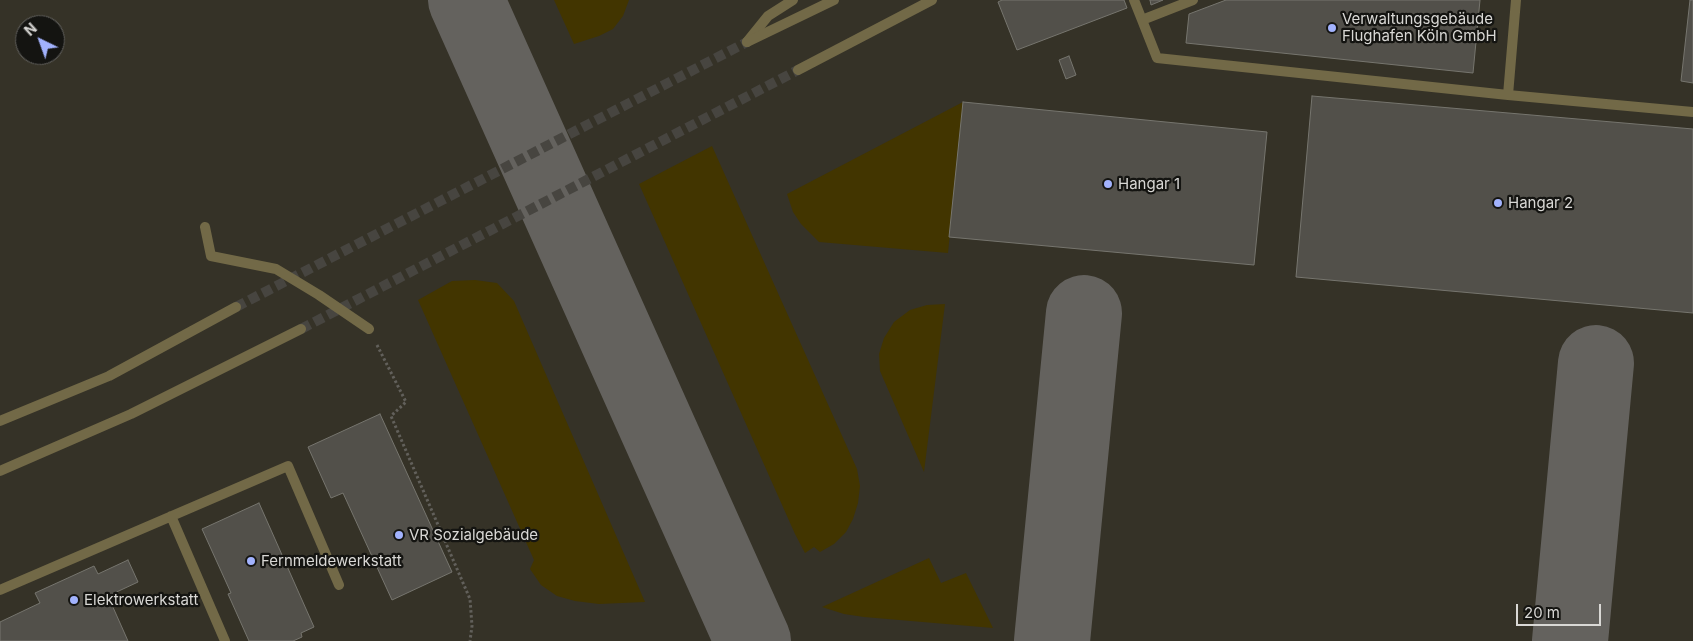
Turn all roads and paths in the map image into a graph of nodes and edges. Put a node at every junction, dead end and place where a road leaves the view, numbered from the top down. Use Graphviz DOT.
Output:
graph roads {
  1 [pos="793,0"];
  2 [pos="834,0"];
  3 [pos="932,0"];
  4 [pos="1134,0"];
  5 [pos="1192,0"];
  6 [pos="1516,0"];
  7 [pos="1142,20"];
  8 [pos="798,70"];
  9 [pos="1508,94"];
  10 [pos="1693,112"];
  11 [pos="205,227"];
  12 [pos="236,307"];
  13 [pos="301,329"];
  14 [pos="369,329"];
  15 [pos="0,421"];
  16 [pos="0,471"];
  17 [pos="171,516"];
  18 [pos="339,585"];
  19 [pos="0,590"];
  20 [pos="224,641"];
  21 [pos="470,641"];
  1 -- 2 [label="street"];
  3 -- 8 [label="street"];
  4 -- 7 [label="street"];
  5 -- 7 [label="street"];
  6 -- 9 [label="street"];
  7 -- 9 [label="street"];
  9 -- 10 [label="street"];
  11 -- 14 [label="street"];
  12 -- 15 [label="street"];
  13 -- 16 [label="street"];
  14 -- 21 [label="path"];
  17 -- 18 [label="street"];
  17 -- 19 [label="street"];
  17 -- 20 [label="street"];
}
